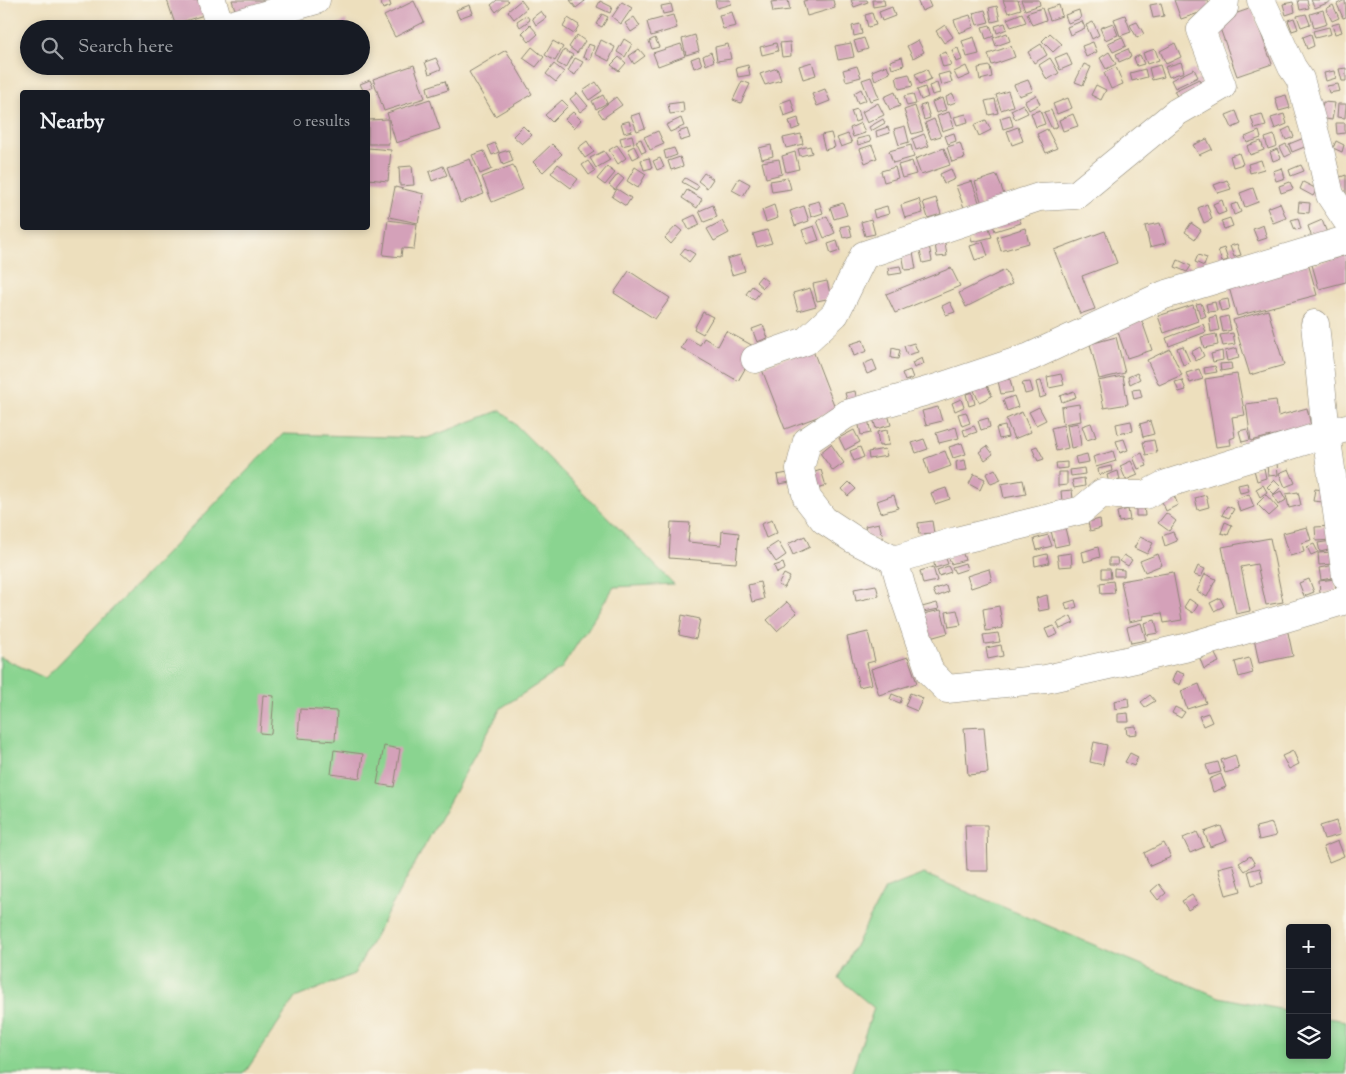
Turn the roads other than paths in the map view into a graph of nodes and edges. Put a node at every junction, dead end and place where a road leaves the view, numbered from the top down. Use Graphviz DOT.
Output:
graph roads {
  1 [pos="212,0"];
  2 [pos="316,0"];
  3 [pos="1225,0"];
  4 [pos="1261,0"];
  5 [pos="218,20"];
  6 [pos="247,20"];
  7 [pos="1345,234"];
  8 [pos="1315,324"];
  9 [pos="755,359"];
  10 [pos="1336,431"];
  11 [pos="894,560"];
  12 [pos="1346,576"];
  13 [pos="1346,600"];
  1 -- 5 [label="street"];
  2 -- 6 [label="street"];
  3 -- 9 [label="street"];
  4 -- 7 [label="street"];
  7 -- 11 [label="street"];
  8 -- 10 [label="street"];
  10 -- 11 [label="street"];
  10 -- 12 [label="street"];
  11 -- 13 [label="street"];
}
